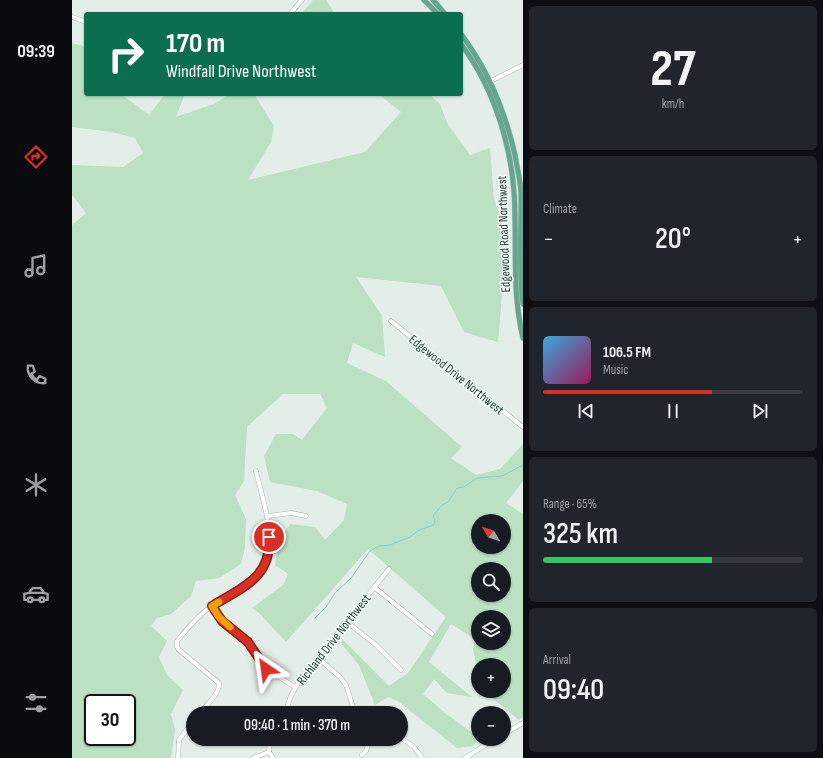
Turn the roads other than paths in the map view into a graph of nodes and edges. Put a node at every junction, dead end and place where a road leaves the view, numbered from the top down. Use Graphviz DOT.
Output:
graph roads {
  1 [pos="302,0"];
  2 [pos="424,0"];
  3 [pos="433,0"];
  4 [pos="292,12"];
  5 [pos="436,12"];
  6 [pos="443,12"];
  7 [pos="72,17"];
  8 [pos="84,21"];
  9 [pos="463,37"];
  10 [pos="463,47"];
  11 [pos="523,65"];
  12 [pos="490,81"];
  13 [pos="484,84"];
  14 [pos="523,304"];
  15 [pos="391,321"];
  16 [pos="523,338"];
  17 [pos="523,427"];
  18 [pos="256,471"];
  19 [pos="268,516"];
  20 [pos="306,516"];
  21 [pos="389,569"];
  22 [pos="374,587"];
  23 [pos="212,606"];
  24 [pos="347,622"];
  25 [pos="432,634"];
  26 [pos="318,658"];
  27 [pos="401,670"];
  28 [pos="295,687"];
  29 [pos="206,706"];
  30 [pos="288,706"];
  31 [pos="353,706"];
  32 [pos="523,723"];
  33 [pos="186,730"];
  34 [pos="511,730"];
  35 [pos="408,742"];
  36 [pos="270,746"];
  37 [pos="368,746"];
  38 [pos="484,746"];
  39 [pos="270,752"];
  40 [pos="362,755"];
  41 [pos="178,758"];
  42 [pos="253,758"];
  43 [pos="273,758"];
  44 [pos="422,758"];
  45 [pos="465,758"];
  1 -- 4 [label="street"];
  2 -- 5 [label="main road"];
  3 -- 6 [label="main road"];
  7 -- 8 [label="street"];
  9 -- 12 [label="main road, Edgewood Road Northwest"];
  10 -- 13 [label="main road, Edgewood Road Northwest"];
  11 -- 12 [label="street"];
  12 -- 13 [label="street"];
  12 -- 14 [label="main road, Edgewood Road Northwest"];
  13 -- 16 [label="main road, Edgewood Road Northwest"];
  15 -- 17 [label="street, Edgewood Drive Northwest"];
  18 -- 19 [label="street"];
  19 -- 20 [label="street"];
  19 -- 23 [label="street"];
  21 -- 22 [label="street, Richland Drive Northwest"];
  22 -- 24 [label="street, Richland Drive Northwest"];
  22 -- 25 [label="street"];
  23 -- 28 [label="street"];
  23 -- 29 [label="street"];
  24 -- 26 [label="street, Richland Drive Northwest"];
  24 -- 27 [label="street"];
  26 -- 28 [label="street, Richland Drive Northwest"];
  26 -- 31 [label="street"];
  28 -- 30 [label="street, Richland Drive Northwest"];
  32 -- 34 [label="street"];
  33 -- 41 [label="street"];
  35 -- 44 [label="street"];
  36 -- 39 [label="street"];
  37 -- 40 [label="street"];
  38 -- 45 [label="street"];
  39 -- 42 [label="street"];
  39 -- 43 [label="street"];
}
